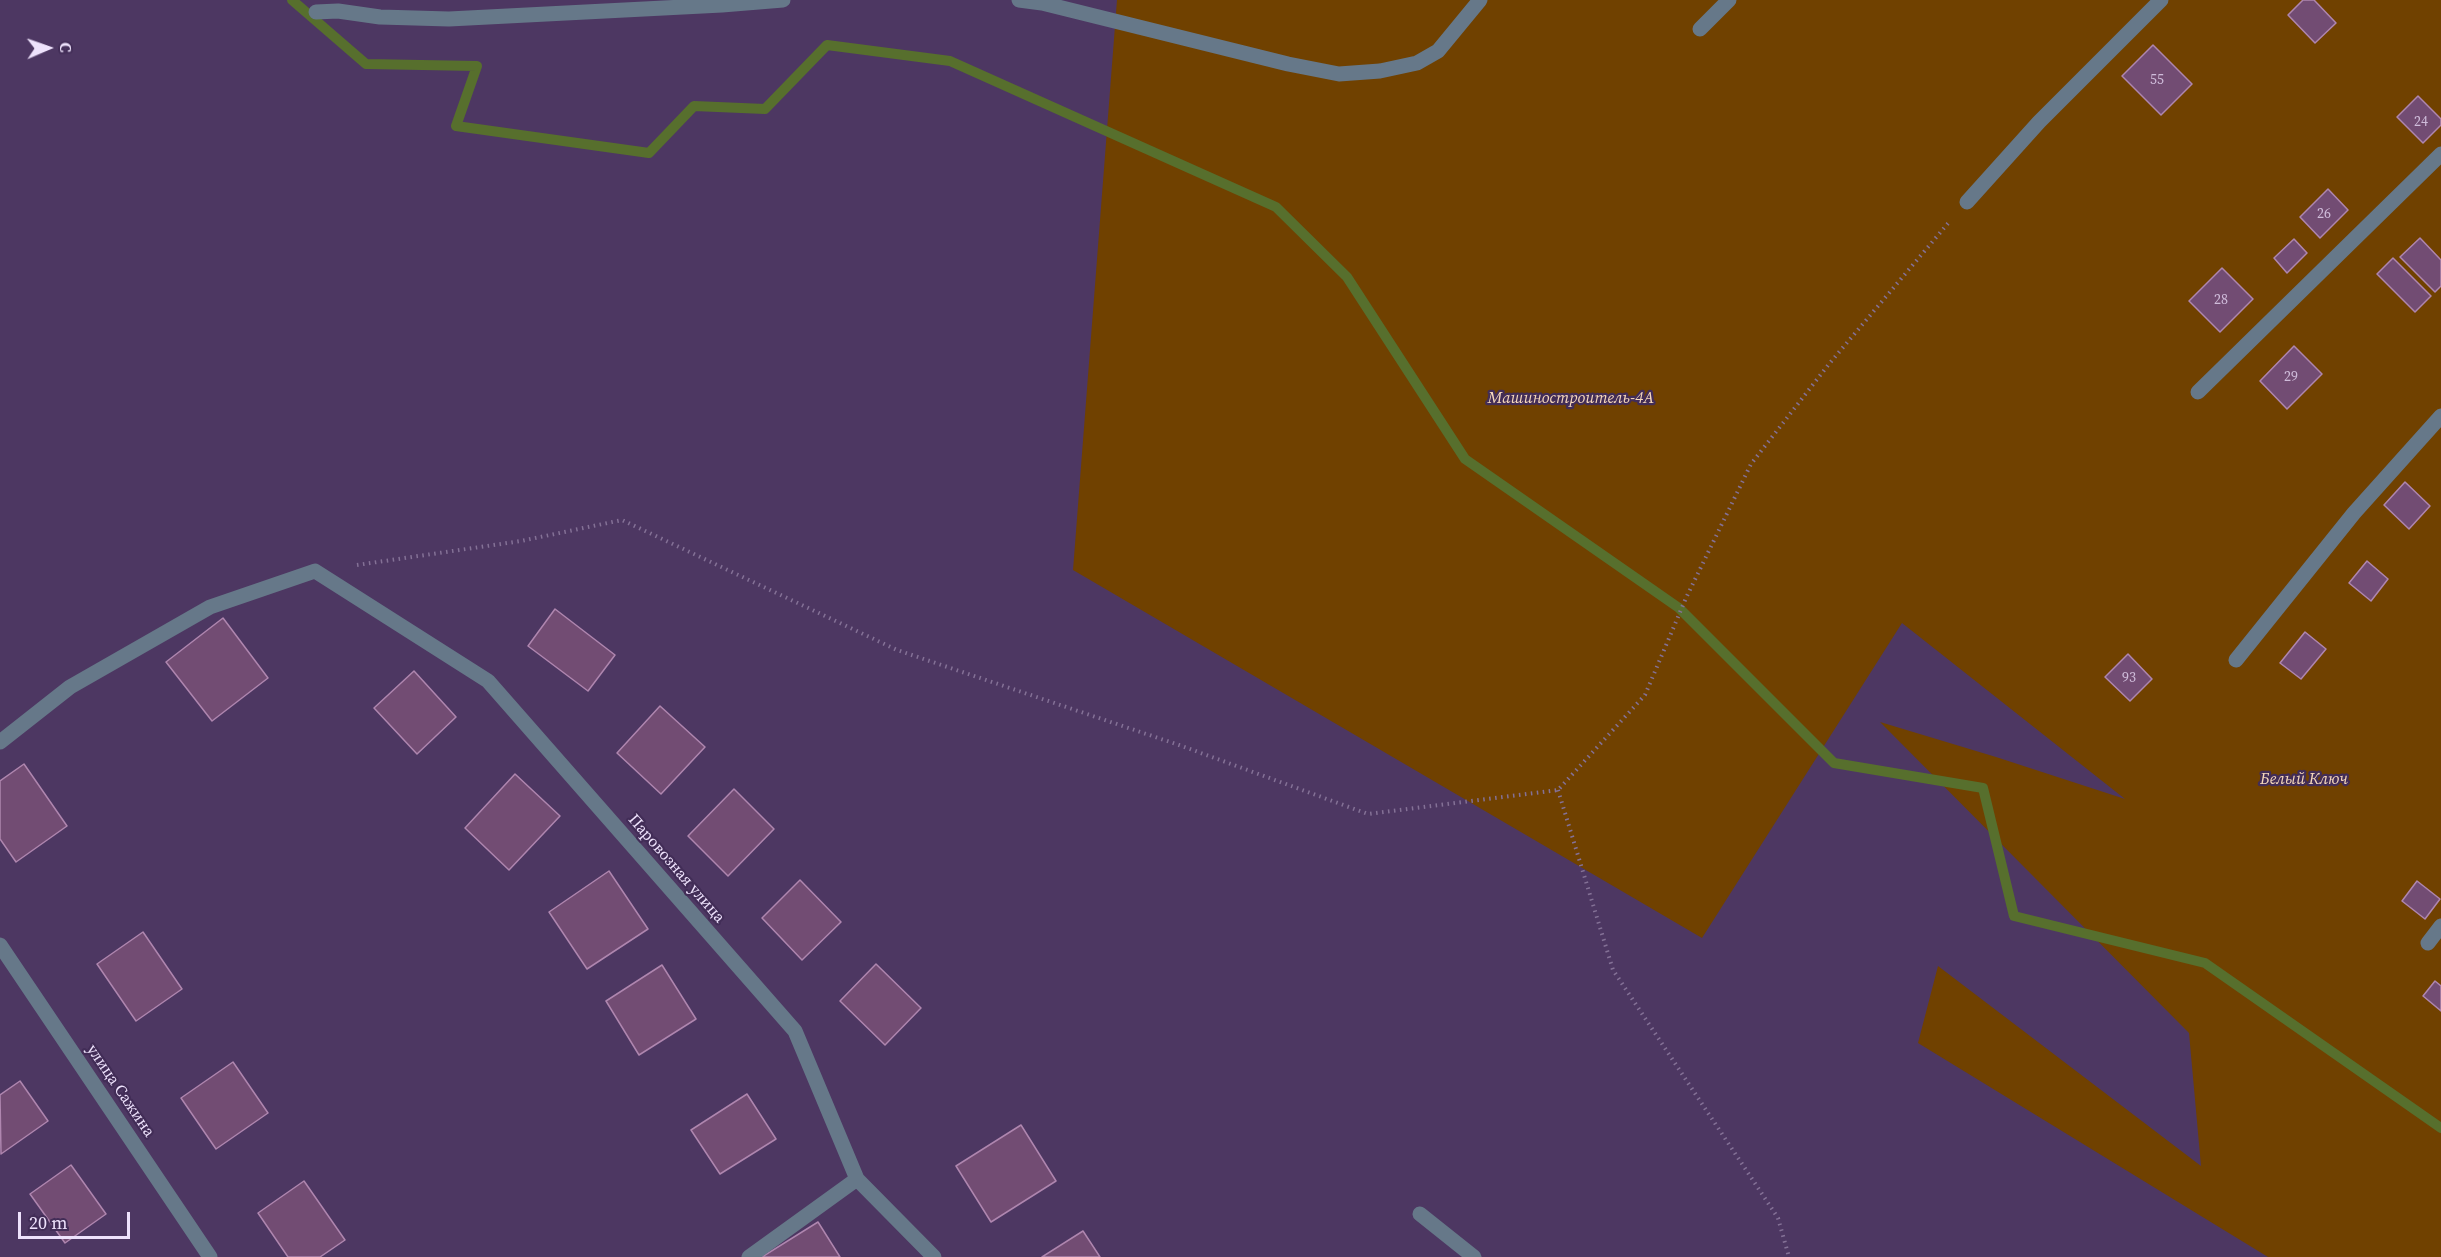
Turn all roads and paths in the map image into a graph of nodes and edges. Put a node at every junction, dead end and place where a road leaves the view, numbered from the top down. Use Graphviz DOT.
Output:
graph roads {
  1 [pos="783,0"];
  2 [pos="1019,0"];
  3 [pos="1480,0"];
  4 [pos="1728,0"];
  5 [pos="2161,0"];
  6 [pos="316,12"];
  7 [pos="1700,29"];
  8 [pos="2441,154"];
  9 [pos="1967,202"];
  10 [pos="2198,392"];
  11 [pos="2441,416"];
  12 [pos="315,571"];
  13 [pos="2236,660"];
  14 [pos="0,742"];
  15 [pos="1558,790"];
  16 [pos="2441,926"];
  17 [pos="2428,943"];
  18 [pos="0,945"];
  19 [pos="857,1179"];
  20 [pos="1420,1214"];
  21 [pos="210,1257"];
  22 [pos="749,1257"];
  23 [pos="934,1257"];
  24 [pos="1474,1257"];
  25 [pos="1790,1257"];
  1 -- 6 [label="street"];
  2 -- 3 [label="street"];
  4 -- 7 [label="street"];
  5 -- 9 [label="street"];
  8 -- 10 [label="street"];
  9 -- 15 [label="path"];
  11 -- 13 [label="street"];
  12 -- 14 [label="street"];
  12 -- 15 [label="path"];
  12 -- 19 [label="street, Паровозная улица"];
  15 -- 25 [label="path"];
  16 -- 17 [label="street"];
  18 -- 21 [label="street, улица Сажина"];
  19 -- 22 [label="street"];
  19 -- 23 [label="street, Паровозная улица"];
  20 -- 24 [label="street"];
}
